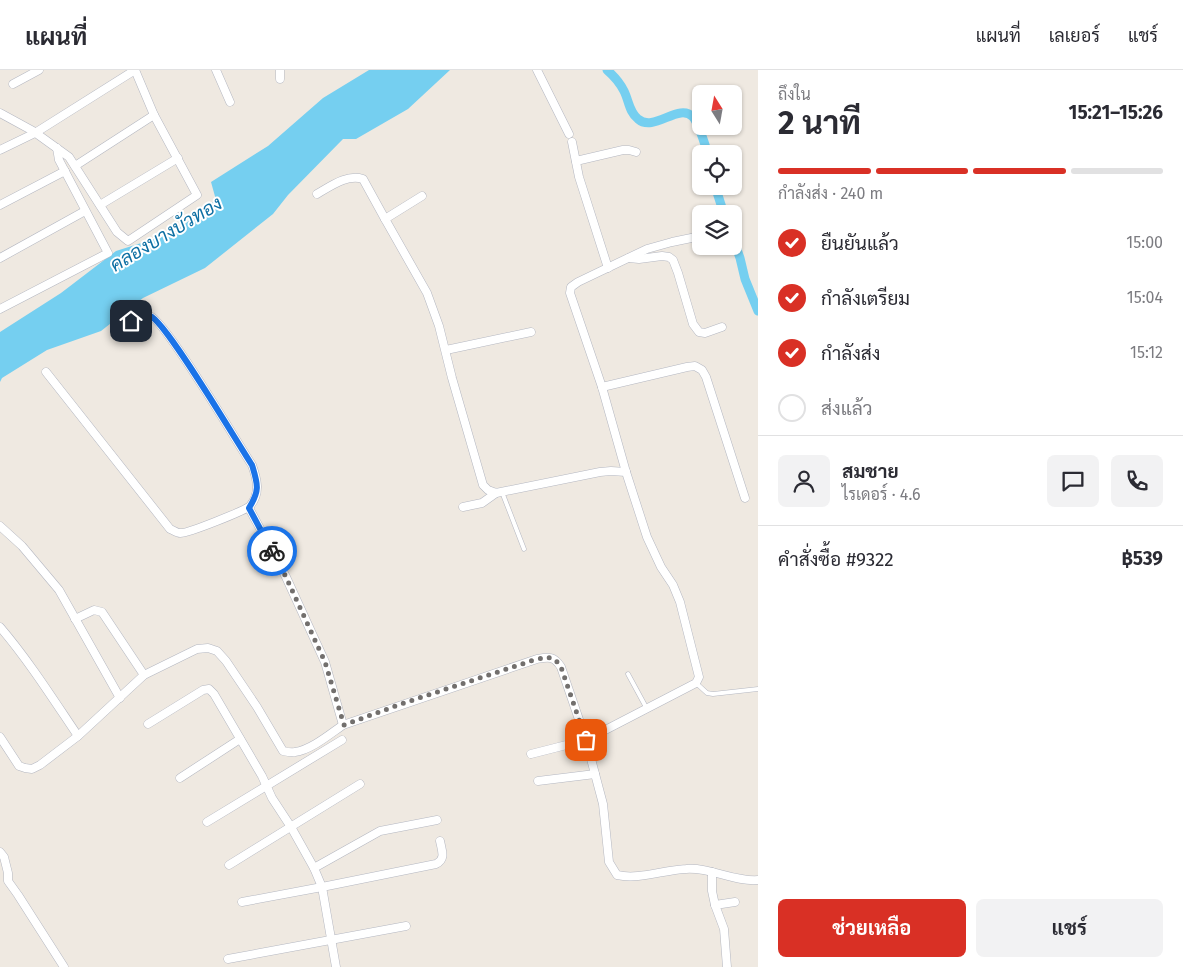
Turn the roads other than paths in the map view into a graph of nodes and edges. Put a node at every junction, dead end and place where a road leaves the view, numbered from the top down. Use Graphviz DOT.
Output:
graph roads {
  1 [pos="39,70"];
  2 [pos="135,70"];
  3 [pos="216,70"];
  4 [pos="280,70"];
  5 [pos="537,70"];
  6 [pos="280,79"];
  7 [pos="13,84"];
  8 [pos="230,102"];
  9 [pos="0,113"];
  10 [pos="154,115"];
  11 [pos="34,133"];
  12 [pos="57,148"];
  13 [pos="0,150"];
  14 [pos="636,152"];
  15 [pos="178,158"];
  16 [pos="576,161"];
  17 [pos="75,166"];
  18 [pos="65,172"];
  19 [pos="317,194"];
  20 [pos="422,196"];
  21 [pos="100,204"];
  22 [pos="0,205"];
  23 [pos="85,211"];
  24 [pos="385,219"];
  25 [pos="692,238"];
  26 [pos="0,258"];
  27 [pos="629,258"];
  28 [pos="608,268"];
  29 [pos="0,309"];
  30 [pos="131,321"];
  31 [pos="722,327"];
  32 [pos="531,332"];
  33 [pos="446,350"];
  34 [pos="46,372"];
  35 [pos="602,387"];
  36 [pos="626,472"];
  37 [pos="499,492"];
  38 [pos="745,498"];
  39 [pos="463,507"];
  40 [pos="249,508"];
  41 [pos="0,526"];
  42 [pos="524,549"];
  43 [pos="75,619"];
  44 [pos="0,627"];
  45 [pos="628,674"];
  46 [pos="144,675"];
  47 [pos="696,683"];
  48 [pos="758,688"];
  49 [pos="120,698"];
  50 [pos="647,709"];
  51 [pos="148,724"];
  52 [pos="344,725"];
  53 [pos="78,736"];
  54 [pos="0,737"];
  55 [pos="240,739"];
  56 [pos="342,740"];
  57 [pos="586,740"];
  58 [pos="531,754"];
  59 [pos="595,774"];
  60 [pos="180,778"];
  61 [pos="538,781"];
  62 [pos="360,784"];
  63 [pos="267,786"];
  64 [pos="437,820"];
  65 [pos="207,822"];
  66 [pos="291,827"];
  67 [pos="440,841"];
  68 [pos="0,852"];
  69 [pos="229,865"];
  70 [pos="314,868"];
  71 [pos="712,872"];
  72 [pos="758,880"];
  73 [pos="8,881"];
  74 [pos="0,886"];
  75 [pos="322,887"];
  76 [pos="242,902"];
  77 [pos="735,902"];
  78 [pos="715,905"];
  79 [pos="406,926"];
  80 [pos="332,940"];
  81 [pos="228,959"];
  82 [pos="64,967"];
  83 [pos="336,967"];
  84 [pos="728,967"];
  1 -- 7 [label="street"];
  2 -- 10 [label="street"];
  2 -- 11 [label="street"];
  3 -- 8 [label="street"];
  4 -- 6 [label="street"];
  5 -- 16 [label="street"];
  9 -- 11 [label="street"];
  10 -- 15 [label="street"];
  10 -- 17 [label="street"];
  11 -- 12 [label="street"];
  11 -- 13 [label="street"];
  12 -- 17 [label="street"];
  12 -- 18 [label="street"];
  14 -- 16 [label="street"];
  15 -- 21 [label="street"];
  15 -- 21 [label="street"];
  16 -- 28 [label="street"];
  17 -- 21 [label="street"];
  18 -- 22 [label="street"];
  18 -- 23 [label="street"];
  19 -- 24 [label="street"];
  20 -- 24 [label="street"];
  23 -- 26 [label="street"];
  23 -- 29 [label="street"];
  24 -- 33 [label="street"];
  25 -- 27 [label="street"];
  27 -- 28 [label="street"];
  27 -- 31 [label="street"];
  28 -- 35 [label="street"];
  30 -- 40 [label="street"];
  32 -- 33 [label="street"];
  33 -- 37 [label="street"];
  34 -- 40 [label="street"];
  35 -- 36 [label="street"];
  35 -- 38 [label="street"];
  36 -- 37 [label="street"];
  36 -- 47 [label="street"];
  37 -- 39 [label="street"];
  37 -- 42 [label="lane"];
  40 -- 52 [label="street"];
  41 -- 43 [label="street"];
  43 -- 46 [label="street"];
  43 -- 49 [label="street"];
  44 -- 53 [label="street"];
  45 -- 50 [label="lane"];
  46 -- 49 [label="street"];
  46 -- 52 [label="street"];
  47 -- 48 [label="lane"];
  47 -- 50 [label="street"];
  49 -- 53 [label="street"];
  50 -- 57 [label="street"];
  51 -- 55 [label="street"];
  52 -- 57 [label="street"];
  53 -- 54 [label="street"];
  55 -- 60 [label="street"];
  55 -- 63 [label="street"];
  56 -- 63 [label="street"];
  57 -- 58 [label="street"];
  57 -- 59 [label="street"];
  59 -- 61 [label="street"];
  59 -- 71 [label="street"];
  62 -- 66 [label="street"];
  63 -- 65 [label="street"];
  63 -- 66 [label="street"];
  64 -- 70 [label="street"];
  66 -- 69 [label="street"];
  66 -- 70 [label="street"];
  67 -- 75 [label="street"];
  68 -- 73 [label="street"];
  70 -- 75 [label="street"];
  71 -- 72 [label="street"];
  71 -- 78 [label="street"];
  73 -- 74 [label="street"];
  73 -- 82 [label="street"];
  75 -- 76 [label="street"];
  75 -- 80 [label="street"];
  77 -- 78 [label="street"];
  78 -- 84 [label="street"];
  79 -- 80 [label="street"];
  80 -- 81 [label="street"];
  80 -- 83 [label="street"];
}
